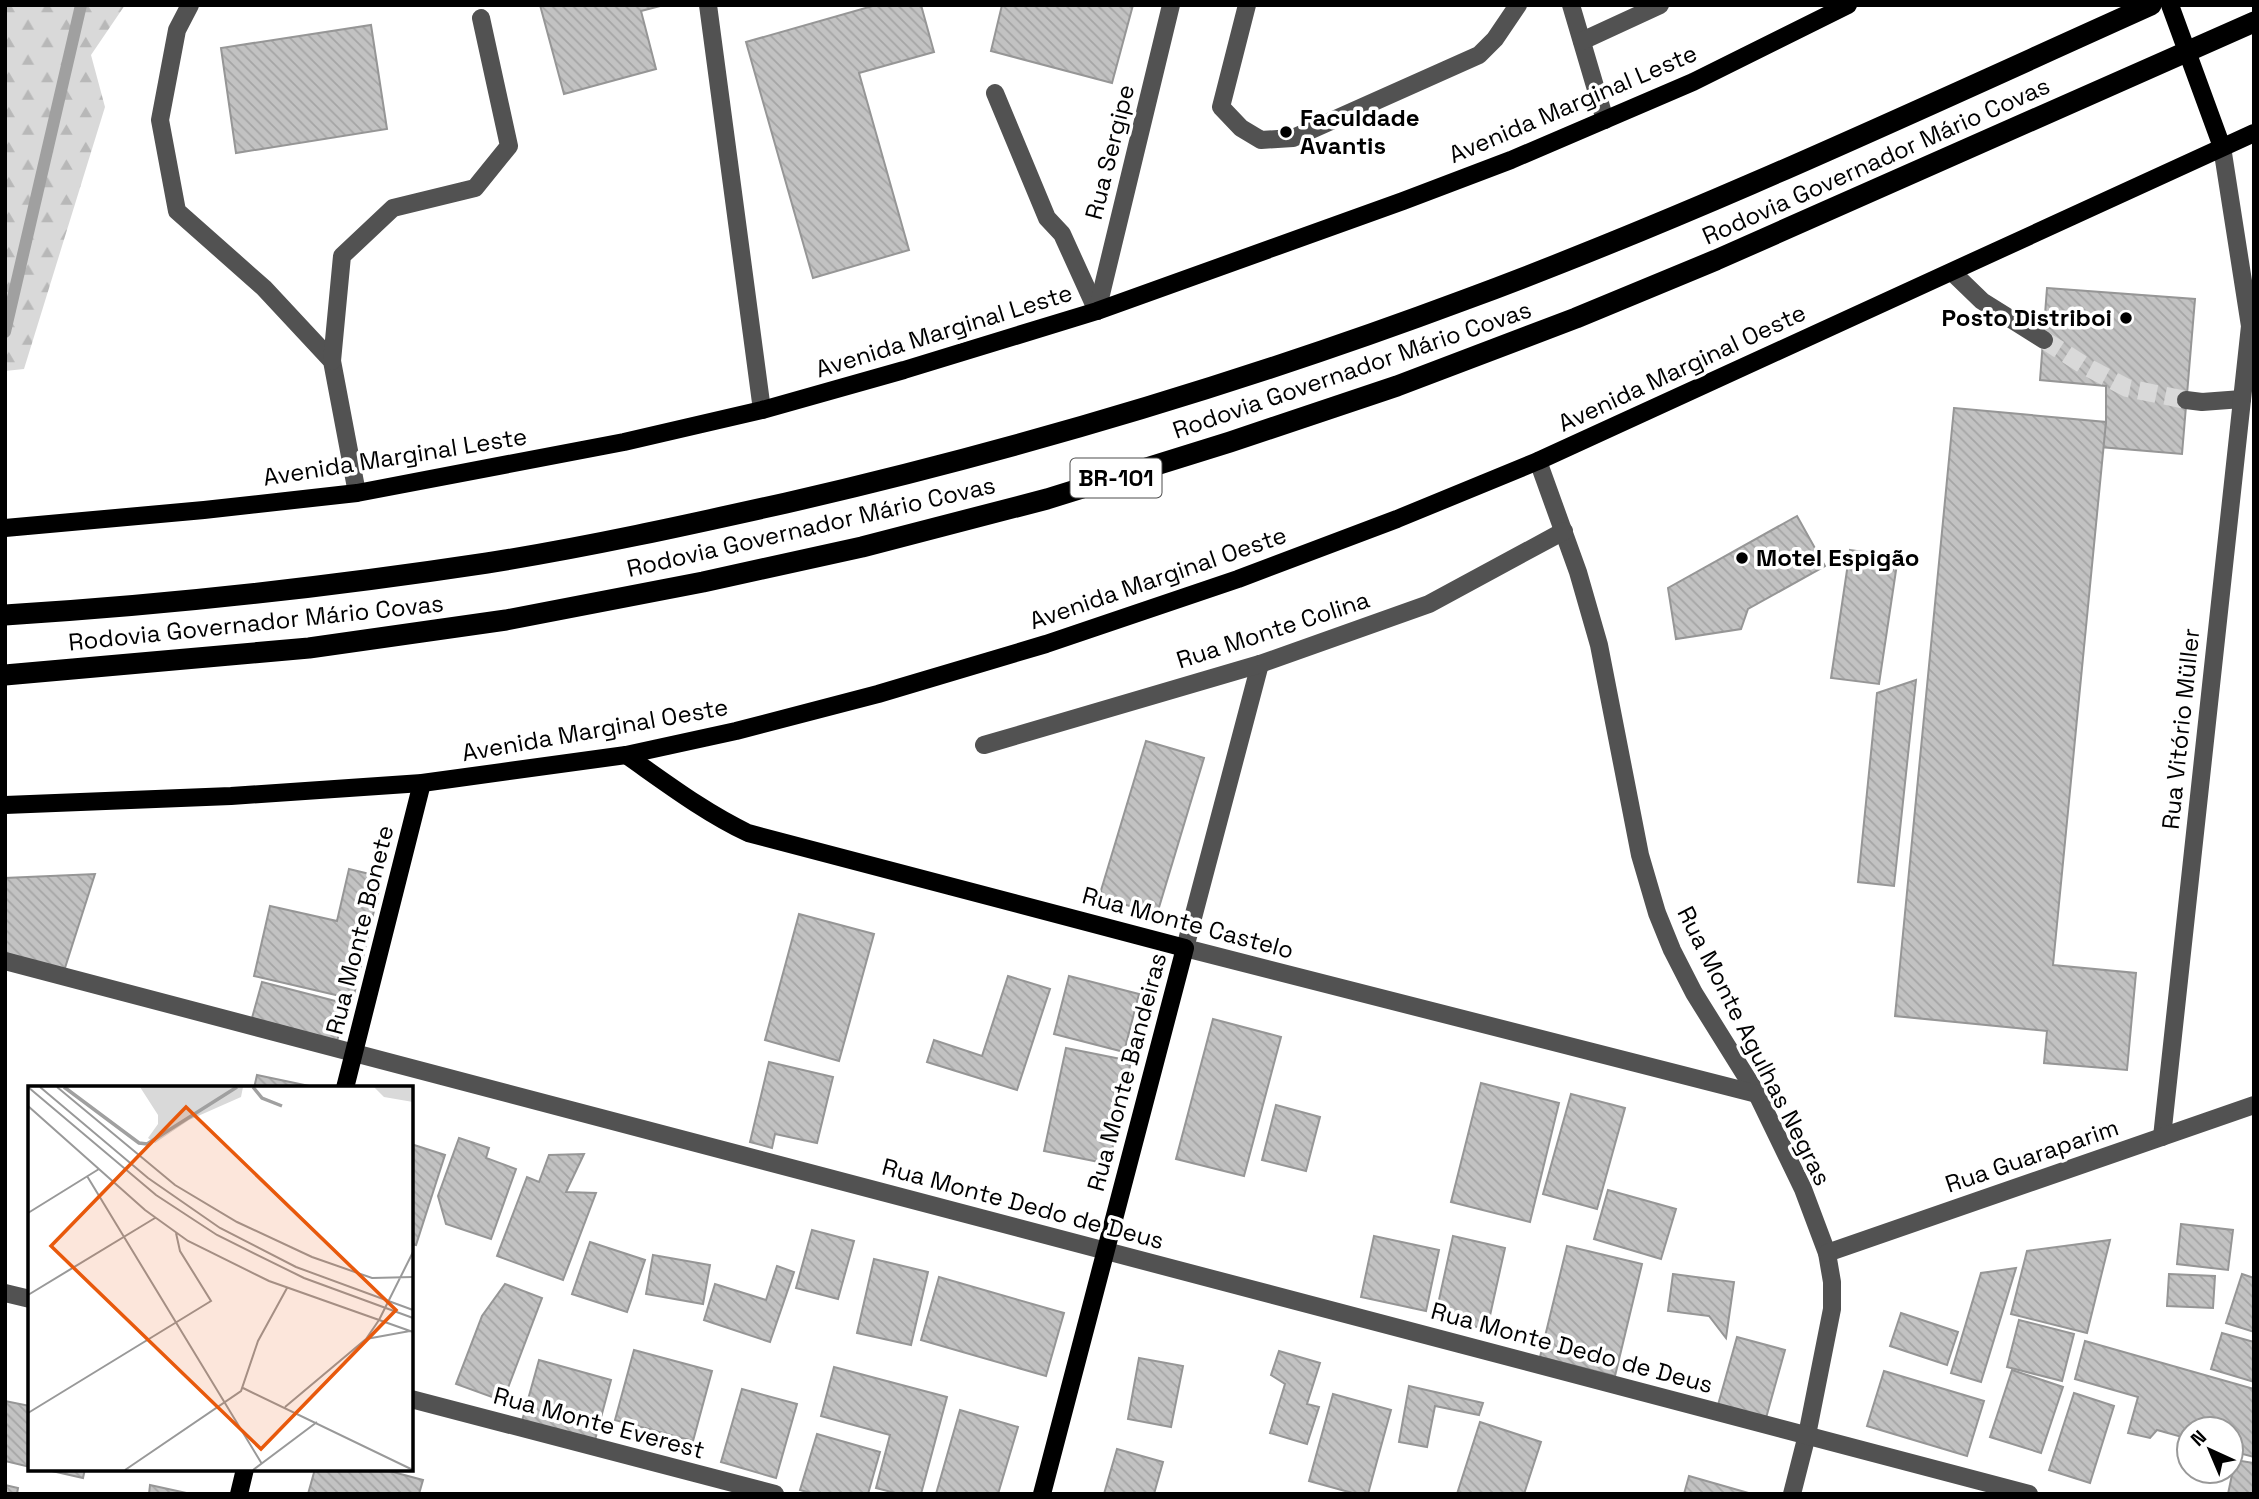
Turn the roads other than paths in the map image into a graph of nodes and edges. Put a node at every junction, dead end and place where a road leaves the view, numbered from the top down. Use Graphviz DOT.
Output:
graph roads {
  1 [pos="190,5"];
  2 [pos="708,5"];
  3 [pos="1171,5"];
  4 [pos="1247,5"];
  5 [pos="1518,5"];
  6 [pos="1572,5"];
  7 [pos="1660,5"];
  8 [pos="1848,5"];
  9 [pos="2170,5"];
  10 [pos="2146,7"];
  11 [pos="481,18"];
  12 [pos="2251,23"];
  13 [pos="1582,41"];
  14 [pos="995,93"];
  15 [pos="1605,120"];
  16 [pos="2254,133"];
  17 [pos="2222,147"];
  18 [pos="1952,272"];
  19 [pos="1097,311"];
  20 [pos="2252,323"];
  21 [pos="2043,340"];
  22 [pos="332,361"];
  23 [pos="2242,398"];
  24 [pos="2186,400"];
  25 [pos="762,410"];
  26 [pos="1538,461"];
  27 [pos="356,493"];
  28 [pos="5,528"];
  29 [pos="1564,531"];
  30 [pos="5,615"];
  31 [pos="1260,664"];
  32 [pos="5,675"];
  33 [pos="984,745"];
  34 [pos="626,755"];
  35 [pos="422,783"];
  36 [pos="5,805"];
  37 [pos="1185,948"];
  38 [pos="5,961"];
  39 [pos="354,1053"];
  40 [pos="346,1086"];
  41 [pos="1757,1094"];
  42 [pos="2254,1105"];
  43 [pos="2162,1137"];
  44 [pos="1105,1251"];
  45 [pos="1827,1253"];
  46 [pos="5,1293"];
  47 [pos="28,1299"];
  48 [pos="413,1400"];
  49 [pos="1807,1435"];
  50 [pos="245,1471"];
  51 [pos="239,1494"];
  52 [pos="775,1494"];
  53 [pos="1042,1494"];
  54 [pos="1792,1494"];
  55 [pos="2029,1494"];
  1 -- 22 [label="street"];
  2 -- 25 [label="street"];
  3 -- 19 [label="street, Rua Sergipe"];
  4 -- 5 [label="street"];
  6 -- 13 [label="street"];
  7 -- 13 [label="street"];
  8 -- 15 [label="main road, Avenida Marginal Leste"];
  9 -- 17 [label="main road, Rua Vitório Müller"];
  10 -- 30 [label="highway, Rodovia Governador Mário Covas / BR-101"];
  11 -- 22 [label="street"];
  12 -- 32 [label="highway, Rodovia Governador Mário Covas / BR-101"];
  13 -- 15 [label="street"];
  14 -- 19 [label="street"];
  15 -- 19 [label="main road, Avenida Marginal Leste"];
  16 -- 17 [label="main road, Avenida Marginal Oeste"];
  17 -- 18 [label="main road, Avenida Marginal Oeste"];
  17 -- 20 [label="street, Rua Vitório Müller"];
  18 -- 21 [label="street"];
  18 -- 26 [label="main road, Avenida Marginal Oeste"];
  19 -- 25 [label="main road, Avenida Marginal Leste"];
  20 -- 23 [label="street, Rua Vitório Müller"];
  22 -- 27 [label="street"];
  23 -- 24 [label="street"];
  23 -- 43 [label="street, Rua Vitório Müller"];
  25 -- 27 [label="main road, Avenida Marginal Leste"];
  26 -- 29 [label="street, Rua Monte Agulhas Negras"];
  26 -- 34 [label="main road, Avenida Marginal Oeste"];
  27 -- 28 [label="main road, Avenida Marginal Leste"];
  29 -- 31 [label="street, Rua Monte Colina"];
  29 -- 41 [label="street, Rua Monte Agulhas Negras"];
  31 -- 33 [label="street, Rua Monte Colina"];
  31 -- 37 [label="street, Rua Monte Bandeiras"];
  34 -- 35 [label="main road, Avenida Marginal Oeste"];
  34 -- 37 [label="main road, Rua Monte Castelo"];
  35 -- 36 [label="main road, Avenida Marginal Oeste"];
  35 -- 39 [label="main road, Rua Monte Bonete"];
  37 -- 41 [label="street, Rua Monte Castelo"];
  37 -- 44 [label="main road, Rua Monte Bandeiras"];
  38 -- 39 [label="street, Rua Monte Dedo de Deus"];
  39 -- 40 [label="main road, Rua Monte Bonete"];
  39 -- 44 [label="street, Rua Monte Dedo de Deus"];
  41 -- 45 [label="street, Rua Monte Agulhas Negras"];
  42 -- 43 [label="street, Rua Guaraparim"];
  43 -- 45 [label="street, Rua Guaraparim"];
  44 -- 49 [label="street, Rua Monte Dedo de Deus"];
  44 -- 53 [label="main road, Rua Monte Bandeiras"];
  45 -- 49 [label="street, Rua Monte Agulhas Negras"];
  46 -- 47 [label="street"];
  48 -- 52 [label="street, Rua Monte Everest"];
  49 -- 54 [label="street, Rua Monte Agulhas Negras"];
  49 -- 55 [label="street, Rua Monte Dedo de Deus"];
  50 -- 51 [label="main road"];
}
